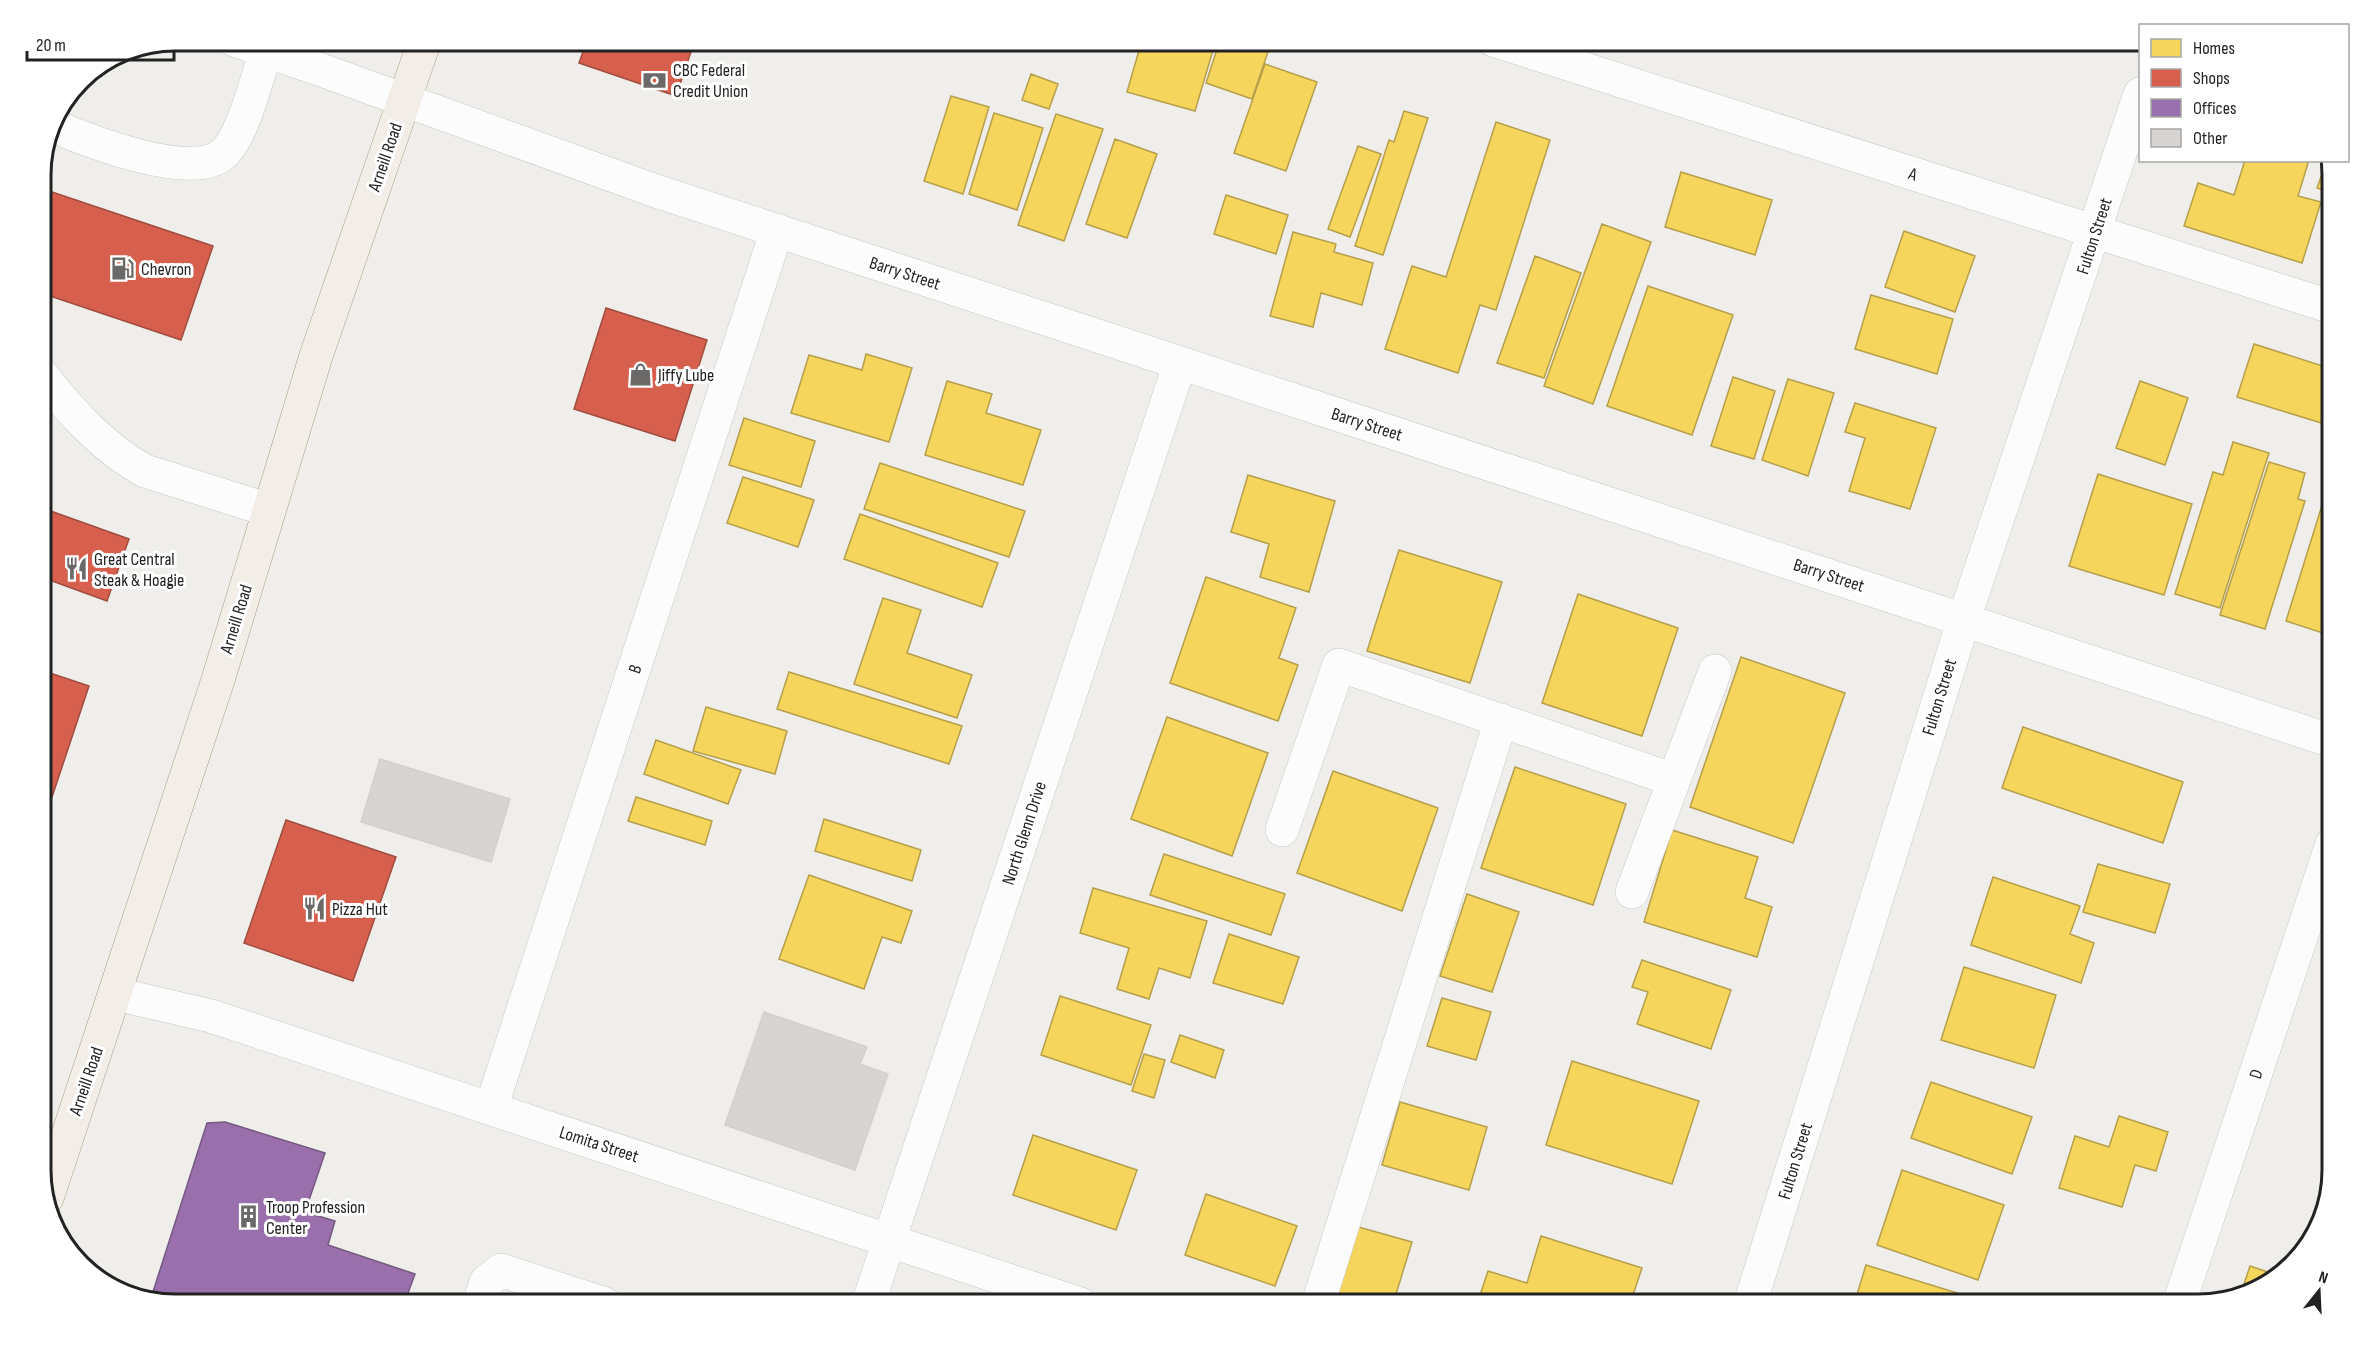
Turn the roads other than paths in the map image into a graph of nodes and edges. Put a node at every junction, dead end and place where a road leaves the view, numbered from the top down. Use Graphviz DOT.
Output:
graph roads {
  1 [pos="266,51"];
  2 [pos="420,51"];
  3 [pos="1527,51"];
  4 [pos="2139,97"];
  5 [pos="404,100"];
  6 [pos="60,129"];
  7 [pos="777,230"];
  8 [pos="2095,232"];
  9 [pos="2322,304"];
  10 [pos="1180,363"];
  11 [pos="51,386"];
  12 [pos="269,510"];
  13 [pos="1964,619"];
  14 [pos="1715,671"];
  15 [pos="1501,720"];
  16 [pos="2322,738"];
  17 [pos="1674,780"];
  18 [pos="1282,830"];
  19 [pos="2322,874"];
  20 [pos="1632,892"];
  21 [pos="116,994"];
  22 [pos="491,1108"];
  23 [pos="52,1184"];
  24 [pos="888,1240"];
  25 [pos="482,1294"];
  26 [pos="572,1294"];
  27 [pos="871,1294"];
  28 [pos="1048,1294"];
  29 [pos="1321,1294"];
  30 [pos="1753,1294"];
  31 [pos="2183,1294"];
  1 -- 5 [label="street, Barry Street"];
  1 -- 6 [label="street"];
  2 -- 5 [label="main road, Arneill Road"];
  3 -- 8 [label="street, A"];
  4 -- 8 [label="street, Fulton Street"];
  5 -- 7 [label="street, Barry Street"];
  5 -- 12 [label="main road, Arneill Road"];
  7 -- 10 [label="street, Barry Street"];
  7 -- 22 [label="street, B"];
  8 -- 9 [label="street, A"];
  8 -- 13 [label="street, Fulton Street"];
  10 -- 13 [label="street, Barry Street"];
  10 -- 24 [label="street, North Glenn Drive"];
  11 -- 12 [label="street"];
  12 -- 21 [label="main road, Arneill Road"];
  13 -- 16 [label="street, Barry Street"];
  13 -- 30 [label="street, Fulton Street"];
  14 -- 17 [label="street"];
  15 -- 17 [label="street"];
  15 -- 18 [label="street"];
  15 -- 29 [label="street"];
  17 -- 20 [label="street"];
  19 -- 31 [label="street, D"];
  21 -- 22 [label="street, Lomita Street"];
  21 -- 23 [label="main road, Arneill Road"];
  22 -- 24 [label="street, Lomita Street"];
  24 -- 27 [label="street, North Glenn Drive"];
  24 -- 28 [label="street, Lomita Street"];
  25 -- 26 [label="street"];
}
